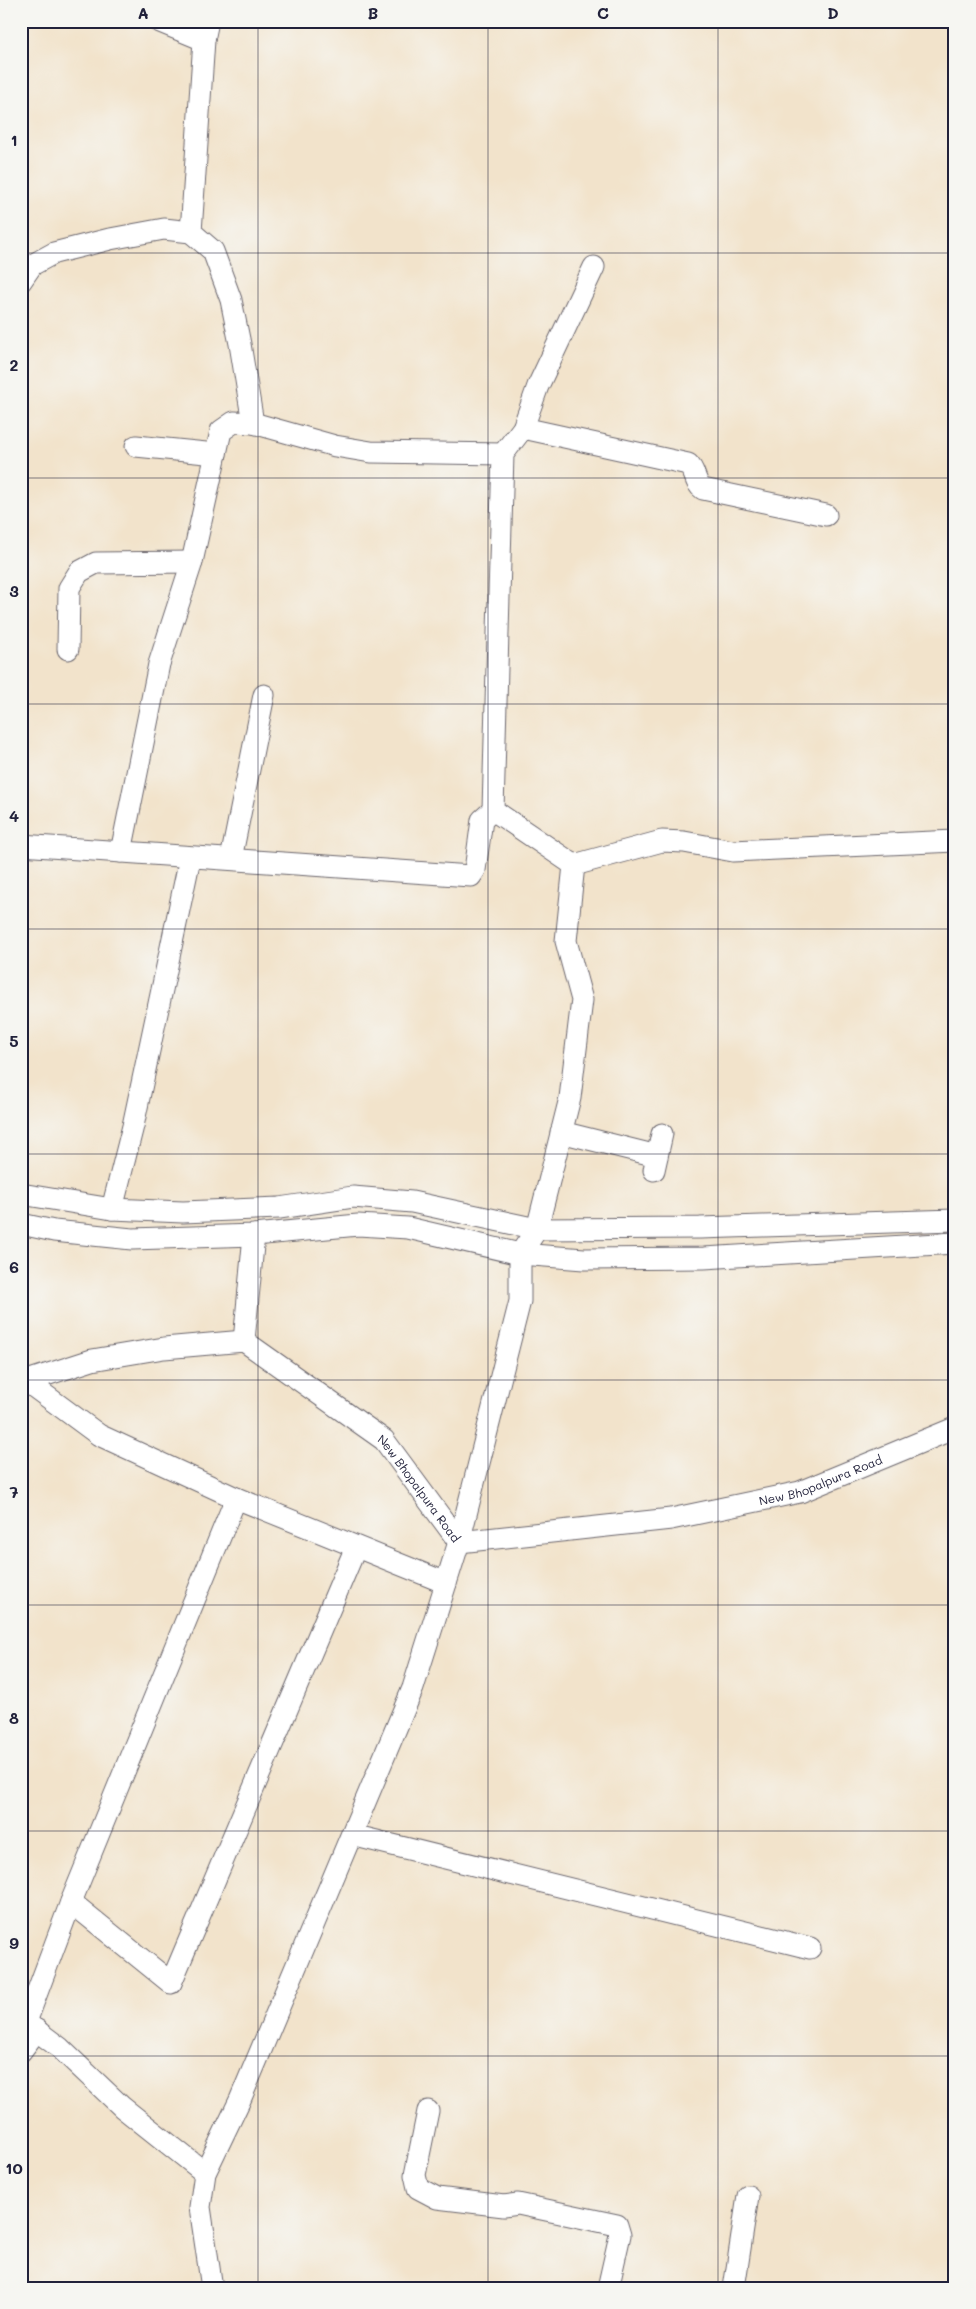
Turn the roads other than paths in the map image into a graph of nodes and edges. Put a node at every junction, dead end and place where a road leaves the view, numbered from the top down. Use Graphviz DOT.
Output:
graph roads {
  1 [pos="158,21"];
  2 [pos="206,31"];
  3 [pos="191,232"];
  4 [pos="594,267"];
  5 [pos="21,281"];
  6 [pos="253,423"];
  7 [pos="523,428"];
  8 [pos="136,446"];
  9 [pos="216,454"];
  10 [pos="503,454"];
  11 [pos="826,515"];
  12 [pos="192,562"];
  13 [pos="68,649"];
  14 [pos="264,695"];
  15 [pos="493,810"];
  16 [pos="955,841"];
  17 [pos="21,845"];
  18 [pos="121,852"];
  19 [pos="190,858"];
  20 [pos="231,859"];
  21 [pos="574,865"];
  22 [pos="561,1132"];
  23 [pos="662,1134"];
  24 [pos="21,1194"];
  25 [pos="112,1209"];
  26 [pos="955,1220"];
  27 [pos="21,1224"];
  28 [pos="537,1229"];
  29 [pos="254,1235"];
  30 [pos="955,1243"];
  31 [pos="520,1254"];
  32 [pos="244,1341"];
  33 [pos="24,1382"];
  34 [pos="955,1428"];
  35 [pos="236,1498"];
  36 [pos="459,1542"];
  37 [pos="356,1547"];
  38 [pos="446,1584"];
  39 [pos="352,1834"];
  40 [pos="72,1902"];
  41 [pos="810,1948"];
  42 [pos="28,2024"];
  43 [pos="21,2051"];
  44 [pos="428,2111"];
  45 [pos="205,2173"];
  46 [pos="748,2196"];
  47 [pos="212,2288"];
  48 [pos="608,2288"];
  49 [pos="734,2288"];
  1 -- 2 [label="street"];
  2 -- 3 [label="street"];
  3 -- 5 [label="street"];
  3 -- 6 [label="street"];
  4 -- 7 [label="street"];
  6 -- 9 [label="street"];
  6 -- 10 [label="street"];
  7 -- 10 [label="street"];
  7 -- 11 [label="street"];
  8 -- 9 [label="street"];
  9 -- 12 [label="street"];
  10 -- 15 [label="street"];
  12 -- 13 [label="street"];
  12 -- 18 [label="street"];
  14 -- 20 [label="street"];
  15 -- 20 [label="street"];
  15 -- 21 [label="street"];
  16 -- 21 [label="street"];
  17 -- 18 [label="street"];
  18 -- 19 [label="street"];
  19 -- 20 [label="street"];
  19 -- 25 [label="street"];
  21 -- 22 [label="street"];
  22 -- 23 [label="street"];
  22 -- 28 [label="street"];
  24 -- 25 [label="street"];
  25 -- 28 [label="street"];
  26 -- 28 [label="street"];
  27 -- 29 [label="street"];
  28 -- 31 [label="street"];
  29 -- 31 [label="street"];
  29 -- 32 [label="street"];
  30 -- 31 [label="street"];
  31 -- 36 [label="street"];
  32 -- 33 [label="street"];
  32 -- 36 [label="street, New Bhopalpura Road"];
  33 -- 35 [label="street"];
  34 -- 36 [label="street, New Bhopalpura Road"];
  35 -- 37 [label="street"];
  35 -- 40 [label="street"];
  36 -- 38 [label="street"];
  37 -- 38 [label="street"];
  37 -- 40 [label="street"];
  38 -- 39 [label="street"];
  39 -- 41 [label="street"];
  39 -- 45 [label="street"];
  40 -- 42 [label="street"];
  42 -- 43 [label="street"];
  42 -- 45 [label="street"];
  44 -- 48 [label="street"];
  45 -- 47 [label="street"];
  46 -- 49 [label="street"];
}
